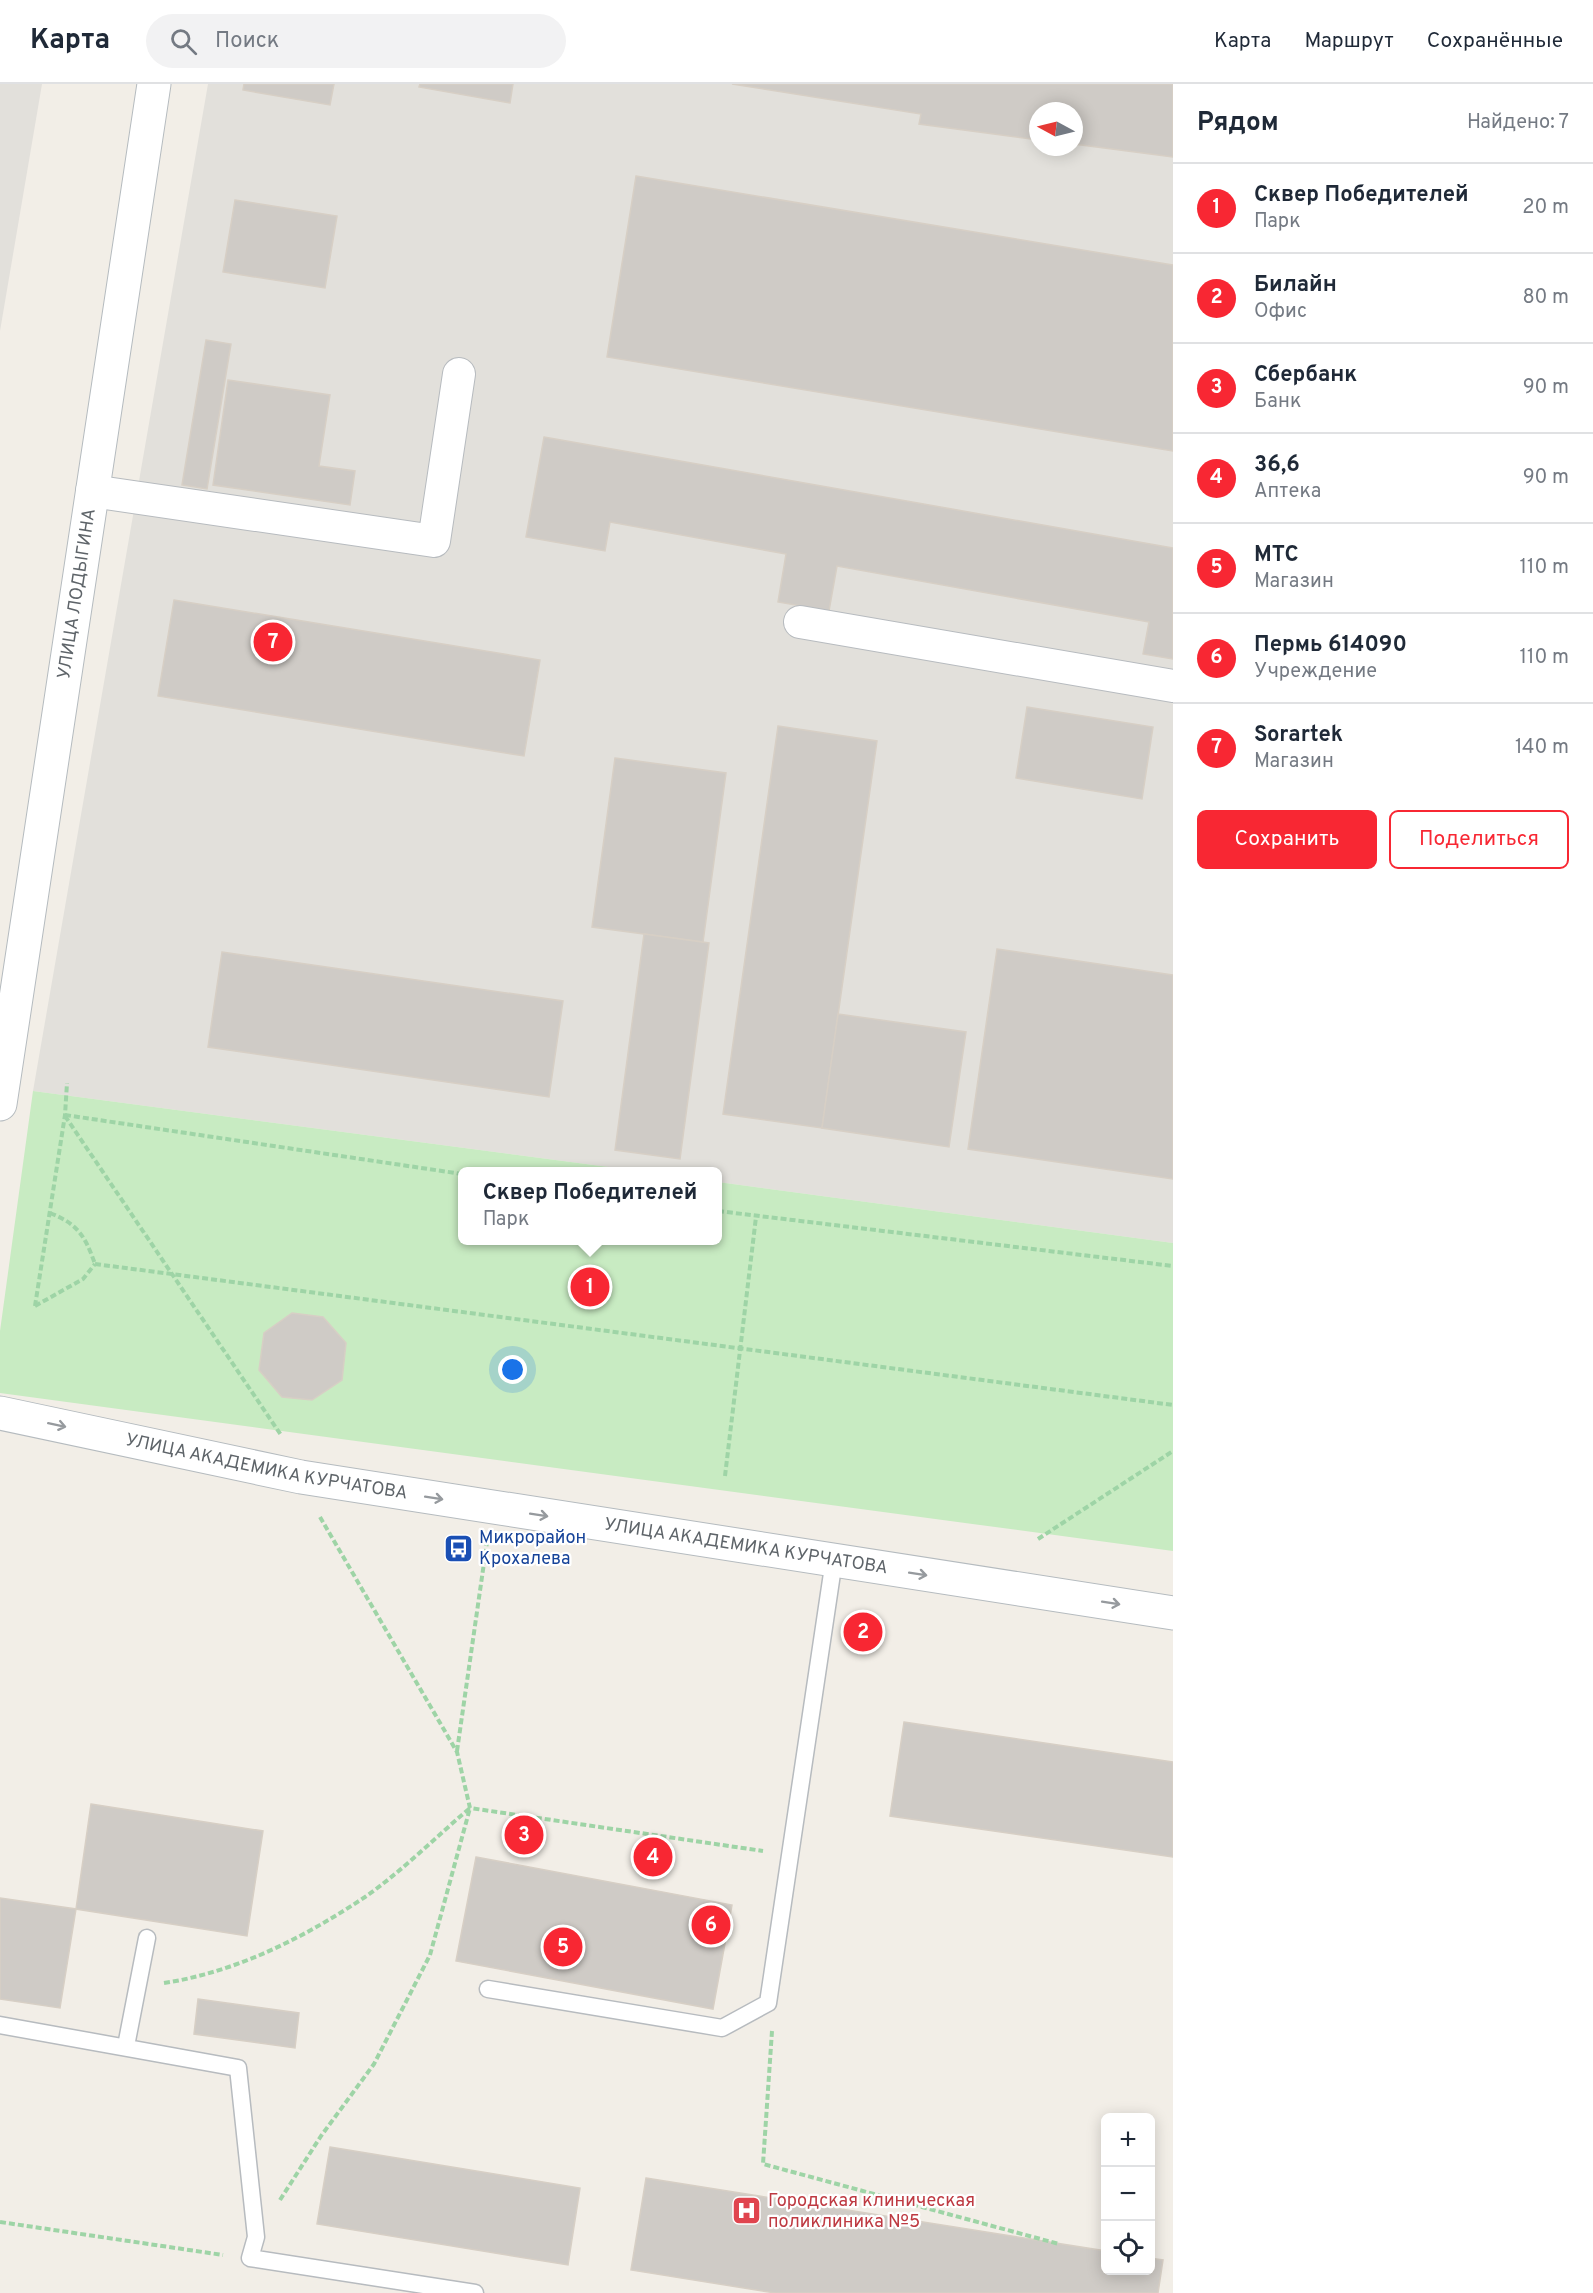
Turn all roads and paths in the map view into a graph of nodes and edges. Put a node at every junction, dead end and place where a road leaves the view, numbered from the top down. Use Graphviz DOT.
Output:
graph roads {
  1 [pos="154,84"];
  2 [pos="459,374"];
  3 [pos="93,490"];
  4 [pos="800,622"];
  5 [pos="1173,686"];
  6 [pos="68,1083"];
  7 [pos="0,1104"];
  8 [pos="65,1115"];
  9 [pos="458,1173"];
  10 [pos="722,1212"];
  11 [pos="50,1213"];
  12 [pos="756,1217"];
  13 [pos="95,1264"];
  14 [pos="1173,1266"];
  15 [pos="173,1273"];
  16 [pos="740,1348"];
  17 [pos="1173,1405"];
  18 [pos="0,1413"];
  19 [pos="283,1439"];
  20 [pos="1173,1451"];
  21 [pos="725,1476"];
  22 [pos="316,1511"];
  23 [pos="1038,1539"];
  24 [pos="487,1544"];
  25 [pos="834,1560"];
  26 [pos="1173,1612"];
  27 [pos="457,1752"];
  28 [pos="470,1808"];
  29 [pos="790,1855"];
  30 [pos="147,1938"];
  31 [pos="137,1987"];
  32 [pos="488,1989"];
  33 [pos="0,2025"];
  34 [pos="772,2027"];
  35 [pos="126,2046"];
  36 [pos="0,2222"];
  37 [pos="256,2237"];
  38 [pos="1059,2244"];
  39 [pos="250,2258"];
  40 [pos="475,2293"];
  1 -- 3 [label="street, УЛИЦА ЛОДЫГИНА"];
  2 -- 3 [label="street"];
  3 -- 7 [label="street, УЛИЦА ЛОДЫГИНА"];
  4 -- 5 [label="street"];
  6 -- 8 [label="path"];
  8 -- 9 [label="path"];
  8 -- 11 [label="path"];
  8 -- 15 [label="path"];
  10 -- 12 [label="path"];
  11 -- 13 [label="path"];
  11 -- 13 [label="path"];
  12 -- 14 [label="path"];
  12 -- 16 [label="path"];
  13 -- 15 [label="path"];
  15 -- 16 [label="path"];
  15 -- 19 [label="path"];
  16 -- 17 [label="path"];
  16 -- 21 [label="path"];
  18 -- 25 [label="street, УЛИЦА АКАДЕМИКА КУРЧАТОВА, one-way"];
  20 -- 23 [label="path"];
  22 -- 27 [label="path"];
  24 -- 27 [label="path"];
  25 -- 26 [label="street, УЛИЦА АКАДЕМИКА КУРЧАТОВА, one-way"];
  25 -- 29 [label="lane"];
  27 -- 28 [label="path"];
  28 -- 29 [label="path"];
  28 -- 31 [label="path"];
  28 -- 37 [label="path"];
  29 -- 32 [label="lane"];
  30 -- 31 [label="lane"];
  31 -- 35 [label="lane"];
  33 -- 35 [label="lane"];
  34 -- 38 [label="path"];
  35 -- 37 [label="lane"];
  36 -- 39 [label="path"];
  37 -- 39 [label="lane"];
  39 -- 40 [label="lane"];
}
